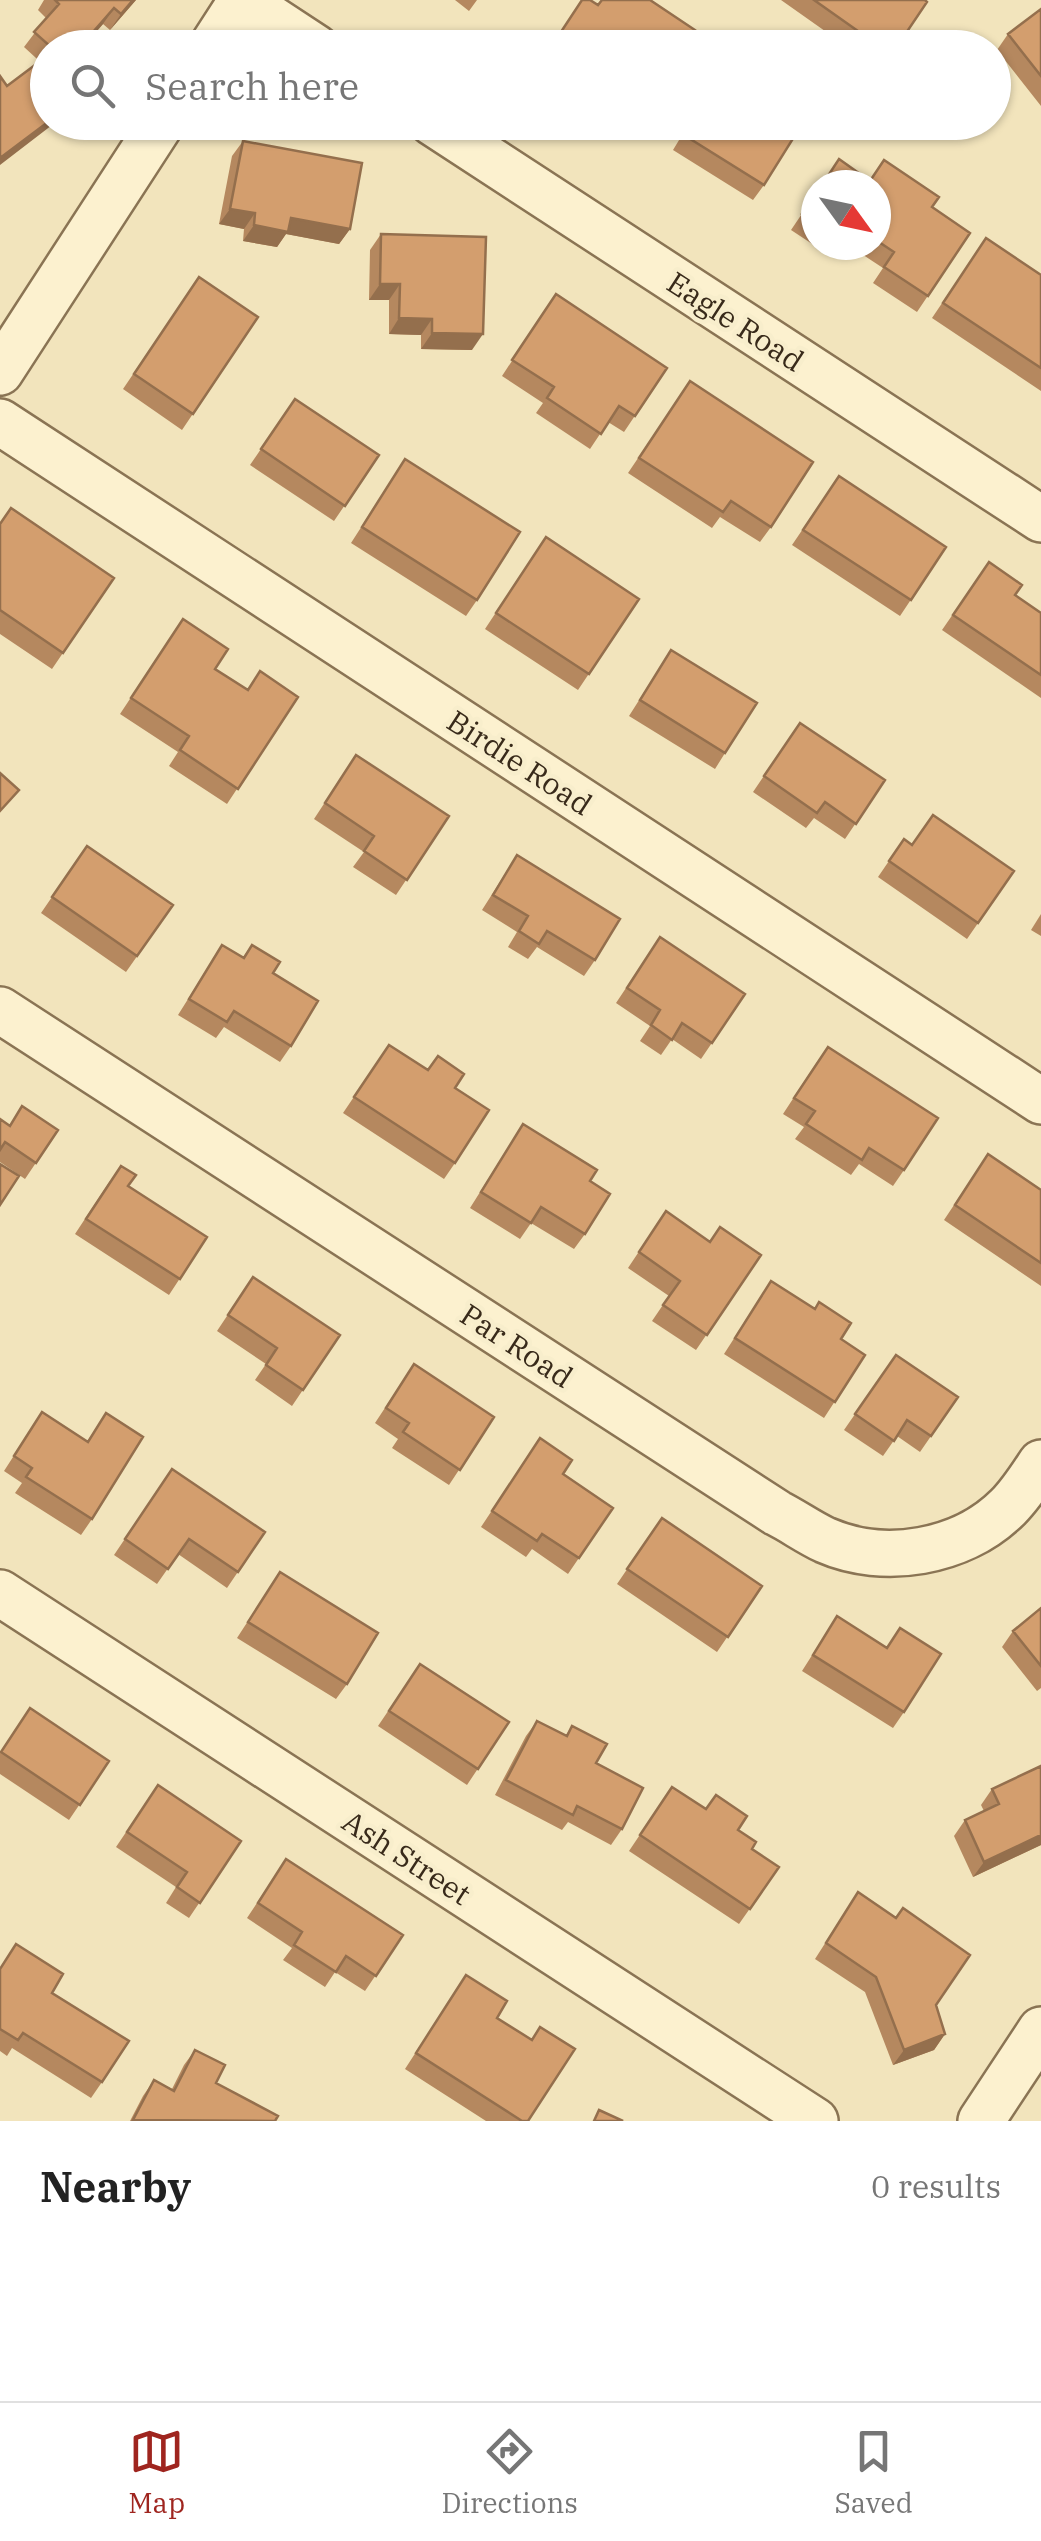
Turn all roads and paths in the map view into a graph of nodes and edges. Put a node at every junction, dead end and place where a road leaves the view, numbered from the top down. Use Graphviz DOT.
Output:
graph roads {
  1 [pos="243,0"];
  2 [pos="223,30"];
  3 [pos="289,30"];
  4 [pos="150,140"];
  5 [pos="460,140"];
  6 [pos="0,372"];
  7 [pos="0,422"];
  8 [pos="1041,518"];
  9 [pos="0,1010"];
  10 [pos="1041,1101"];
  11 [pos="1041,1463"];
  12 [pos="0,1593"];
  13 [pos="1041,2030"];
  14 [pos="815,2121"];
  15 [pos="981,2121"];
  1 -- 2 [label="street"];
  1 -- 3 [label="street"];
  4 -- 6 [label="street"];
  5 -- 8 [label="street, Eagle Road"];
  7 -- 10 [label="street, Birdie Road"];
  9 -- 11 [label="street, Par Road"];
  12 -- 14 [label="street, Ash Street"];
  13 -- 15 [label="street"];
}
